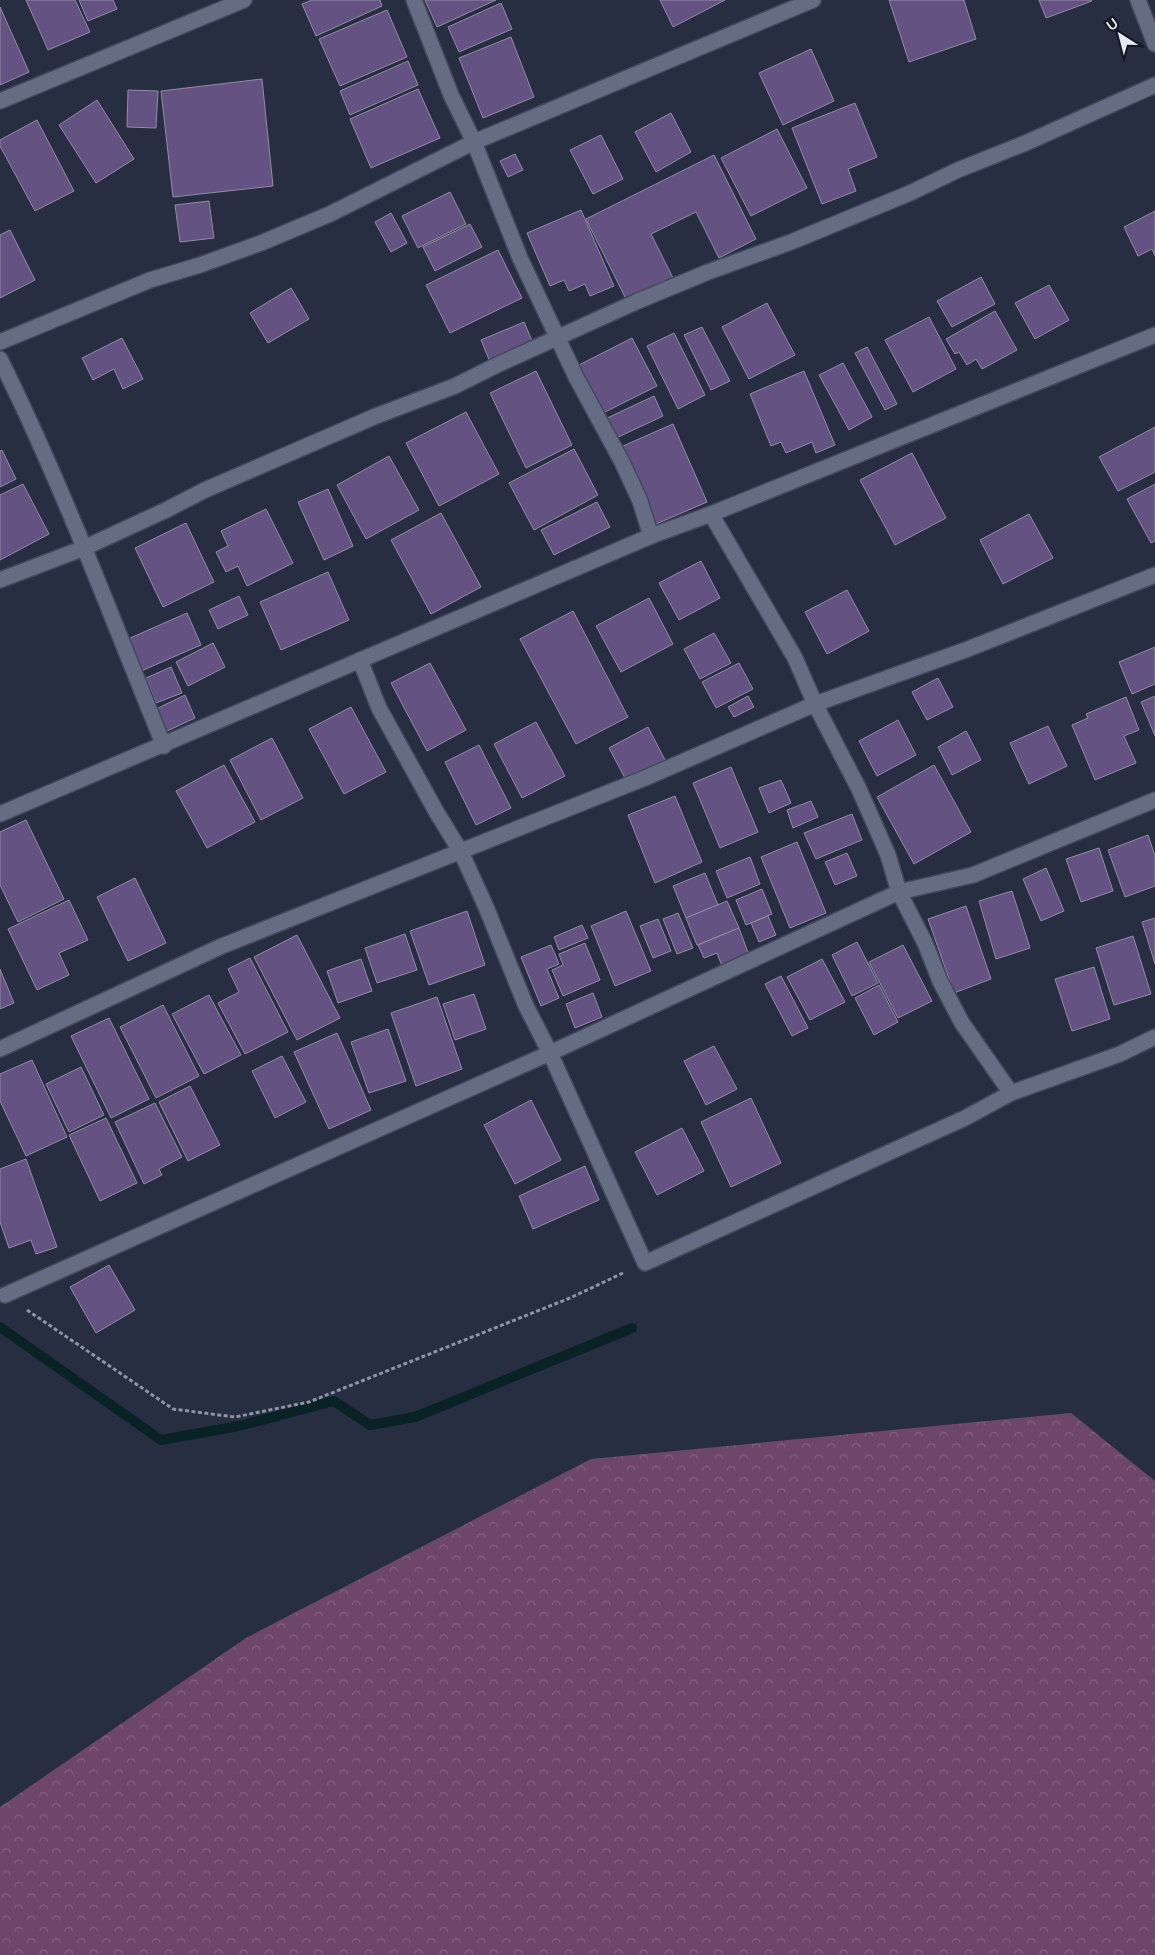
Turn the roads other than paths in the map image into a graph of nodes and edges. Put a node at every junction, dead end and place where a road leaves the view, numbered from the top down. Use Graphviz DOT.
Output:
graph roads {
  1 [pos="244,0"];
  2 [pos="414,0"];
  3 [pos="813,0"];
  4 [pos="1138,0"];
  5 [pos="1155,44"];
  6 [pos="1155,85"];
  7 [pos="0,101"];
  8 [pos="474,142"];
  9 [pos="1155,335"];
  10 [pos="557,338"];
  11 [pos="0,342"];
  12 [pos="0,359"];
  13 [pos="711,514"];
  14 [pos="651,536"];
  15 [pos="84,548"];
  16 [pos="1155,575"];
  17 [pos="0,580"];
  18 [pos="360,660"];
  19 [pos="815,704"];
  20 [pos="164,746"];
  21 [pos="1155,800"];
  22 [pos="0,814"];
  23 [pos="461,852"];
  24 [pos="898,892"];
  25 [pos="1155,1037"];
  26 [pos="0,1050"];
  27 [pos="550,1053"];
  28 [pos="1011,1093"];
  29 [pos="5,1295"];
  1 -- 7 [label="street"];
  2 -- 8 [label="street"];
  3 -- 8 [label="street"];
  4 -- 5 [label="street"];
  6 -- 10 [label="street"];
  8 -- 10 [label="street"];
  8 -- 11 [label="street"];
  9 -- 13 [label="street"];
  10 -- 14 [label="street"];
  10 -- 15 [label="street"];
  12 -- 15 [label="street"];
  13 -- 14 [label="street"];
  13 -- 19 [label="street"];
  14 -- 18 [label="street"];
  15 -- 17 [label="street"];
  15 -- 20 [label="street"];
  16 -- 19 [label="street"];
  18 -- 20 [label="street"];
  18 -- 23 [label="street"];
  19 -- 23 [label="street"];
  19 -- 24 [label="street"];
  20 -- 22 [label="street"];
  21 -- 24 [label="street"];
  23 -- 26 [label="street"];
  23 -- 27 [label="street"];
  24 -- 27 [label="street"];
  24 -- 28 [label="street"];
  25 -- 28 [label="street"];
  27 -- 28 [label="street"];
  27 -- 29 [label="street"];
}
